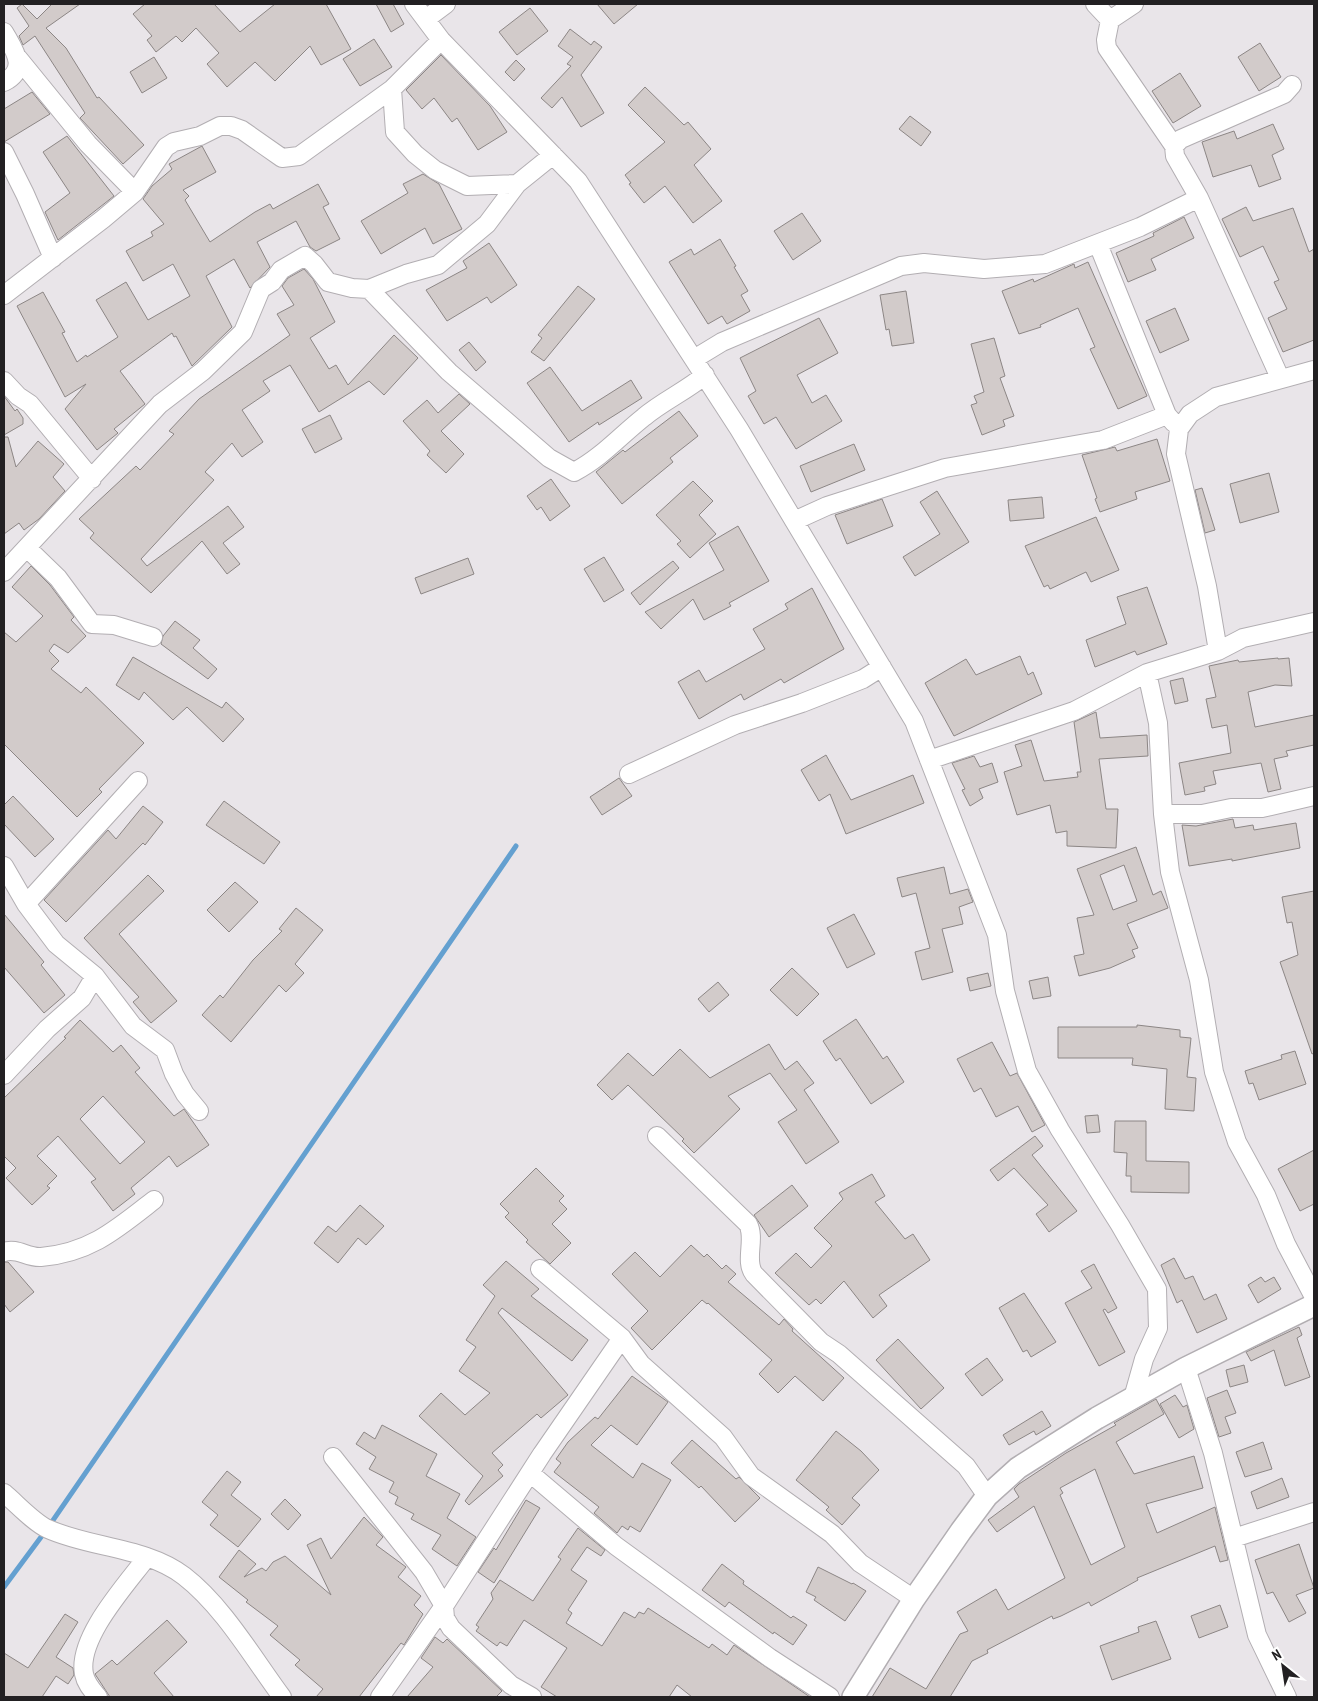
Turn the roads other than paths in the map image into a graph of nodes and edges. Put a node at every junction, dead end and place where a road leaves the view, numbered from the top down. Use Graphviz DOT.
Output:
graph roads {
  1 [pos="414,4"];
  2 [pos="446,4"];
  3 [pos="1095,4"];
  4 [pos="1134,4"];
  5 [pos="426,19"];
  6 [pos="1110,20"];
  7 [pos="4,32"];
  8 [pos="441,40"];
  9 [pos="18,58"];
  10 [pos="4,82"];
  11 [pos="1292,85"];
  12 [pos="392,89"];
  13 [pos="1174,146"];
  14 [pos="4,152"];
  15 [pos="553,155"];
  16 [pos="517,184"];
  17 [pos="135,192"];
  18 [pos="1199,198"];
  19 [pos="1098,244"];
  20 [pos="52,258"];
  21 [pos="369,289"];
  22 [pos="4,295"];
  23 [pos="694,359"];
  24 [pos="1314,370"];
  25 [pos="705,375"];
  26 [pos="1280,378"];
  27 [pos="4,381"];
  28 [pos="11,400"];
  29 [pos="1167,415"];
  30 [pos="1178,429"];
  31 [pos="92,479"];
  32 [pos="794,521"];
  33 [pos="27,548"];
  34 [pos="4,572"];
  35 [pos="1314,622"];
  36 [pos="153,637"];
  37 [pos="1218,651"];
  38 [pos="882,667"];
  39 [pos="1147,673"];
  40 [pos="929,760"];
  41 [pos="629,774"];
  42 [pos="138,781"];
  43 [pos="1314,796"];
  44 [pos="1163,814"];
  45 [pos="4,866"];
  46 [pos="26,904"];
  47 [pos="95,976"];
  48 [pos="4,1075"];
  49 [pos="199,1112"];
  50 [pos="657,1136"];
  51 [pos="154,1200"];
  52 [pos="4,1252"];
  53 [pos="540,1269"];
  54 [pos="1314,1297"];
  55 [pos="1314,1305"];
  56 [pos="622,1338"];
  57 [pos="1186,1368"];
  58 [pos="1133,1398"];
  59 [pos="333,1457"];
  60 [pos="530,1473"];
  61 [pos="4,1493"];
  62 [pos="987,1496"];
  63 [pos="1314,1512"];
  64 [pos="1234,1538"];
  65 [pos="147,1557"];
  66 [pos="914,1600"];
  67 [pos="444,1606"];
  68 [pos="98,1697"];
  69 [pos="282,1697"];
  70 [pos="380,1697"];
  71 [pos="532,1697"];
  72 [pos="830,1697"];
  73 [pos="853,1697"];
  74 [pos="1287,1697"];
  1 -- 5 [label="street"];
  2 -- 5 [label="street"];
  3 -- 6 [label="street"];
  4 -- 6 [label="street"];
  5 -- 8 [label="street"];
  6 -- 13 [label="street"];
  7 -- 9 [label="street"];
  8 -- 12 [label="street"];
  8 -- 15 [label="street"];
  9 -- 10 [label="street"];
  9 -- 17 [label="street"];
  11 -- 13 [label="street"];
  12 -- 16 [label="street"];
  12 -- 17 [label="street"];
  13 -- 18 [label="street"];
  14 -- 20 [label="street"];
  15 -- 16 [label="street"];
  15 -- 23 [label="street"];
  16 -- 21 [label="street"];
  17 -- 20 [label="street"];
  18 -- 19 [label="street"];
  18 -- 26 [label="street"];
  19 -- 23 [label="street"];
  19 -- 29 [label="street"];
  20 -- 22 [label="street"];
  21 -- 25 [label="street"];
  21 -- 31 [label="street"];
  23 -- 25 [label="street"];
  24 -- 26 [label="street"];
  25 -- 32 [label="street"];
  26 -- 30 [label="street"];
  27 -- 28 [label="street"];
  28 -- 31 [label="street"];
  29 -- 30 [label="street"];
  29 -- 32 [label="street"];
  30 -- 37 [label="street"];
  31 -- 33 [label="street"];
  32 -- 38 [label="street"];
  33 -- 34 [label="street"];
  33 -- 36 [label="street"];
  35 -- 37 [label="street"];
  37 -- 39 [label="street"];
  38 -- 40 [label="street"];
  38 -- 41 [label="street"];
  39 -- 40 [label="street"];
  39 -- 44 [label="street"];
  40 -- 58 [label="street"];
  42 -- 46 [label="street"];
  43 -- 44 [label="street"];
  44 -- 54 [label="street"];
  45 -- 46 [label="street"];
  46 -- 47 [label="street"];
  47 -- 48 [label="street"];
  47 -- 49 [label="street"];
  50 -- 62 [label="street"];
  51 -- 52 [label="street"];
  53 -- 56 [label="street"];
  55 -- 57 [label="street"];
  56 -- 60 [label="street"];
  56 -- 66 [label="street"];
  57 -- 58 [label="street"];
  57 -- 64 [label="street"];
  58 -- 62 [label="street"];
  59 -- 67 [label="street"];
  60 -- 67 [label="street"];
  60 -- 72 [label="street"];
  61 -- 65 [label="street"];
  62 -- 66 [label="street"];
  63 -- 64 [label="street"];
  64 -- 74 [label="street"];
  65 -- 68 [label="street"];
  65 -- 69 [label="street"];
  66 -- 73 [label="street"];
  67 -- 70 [label="street"];
  67 -- 71 [label="street"];
}
